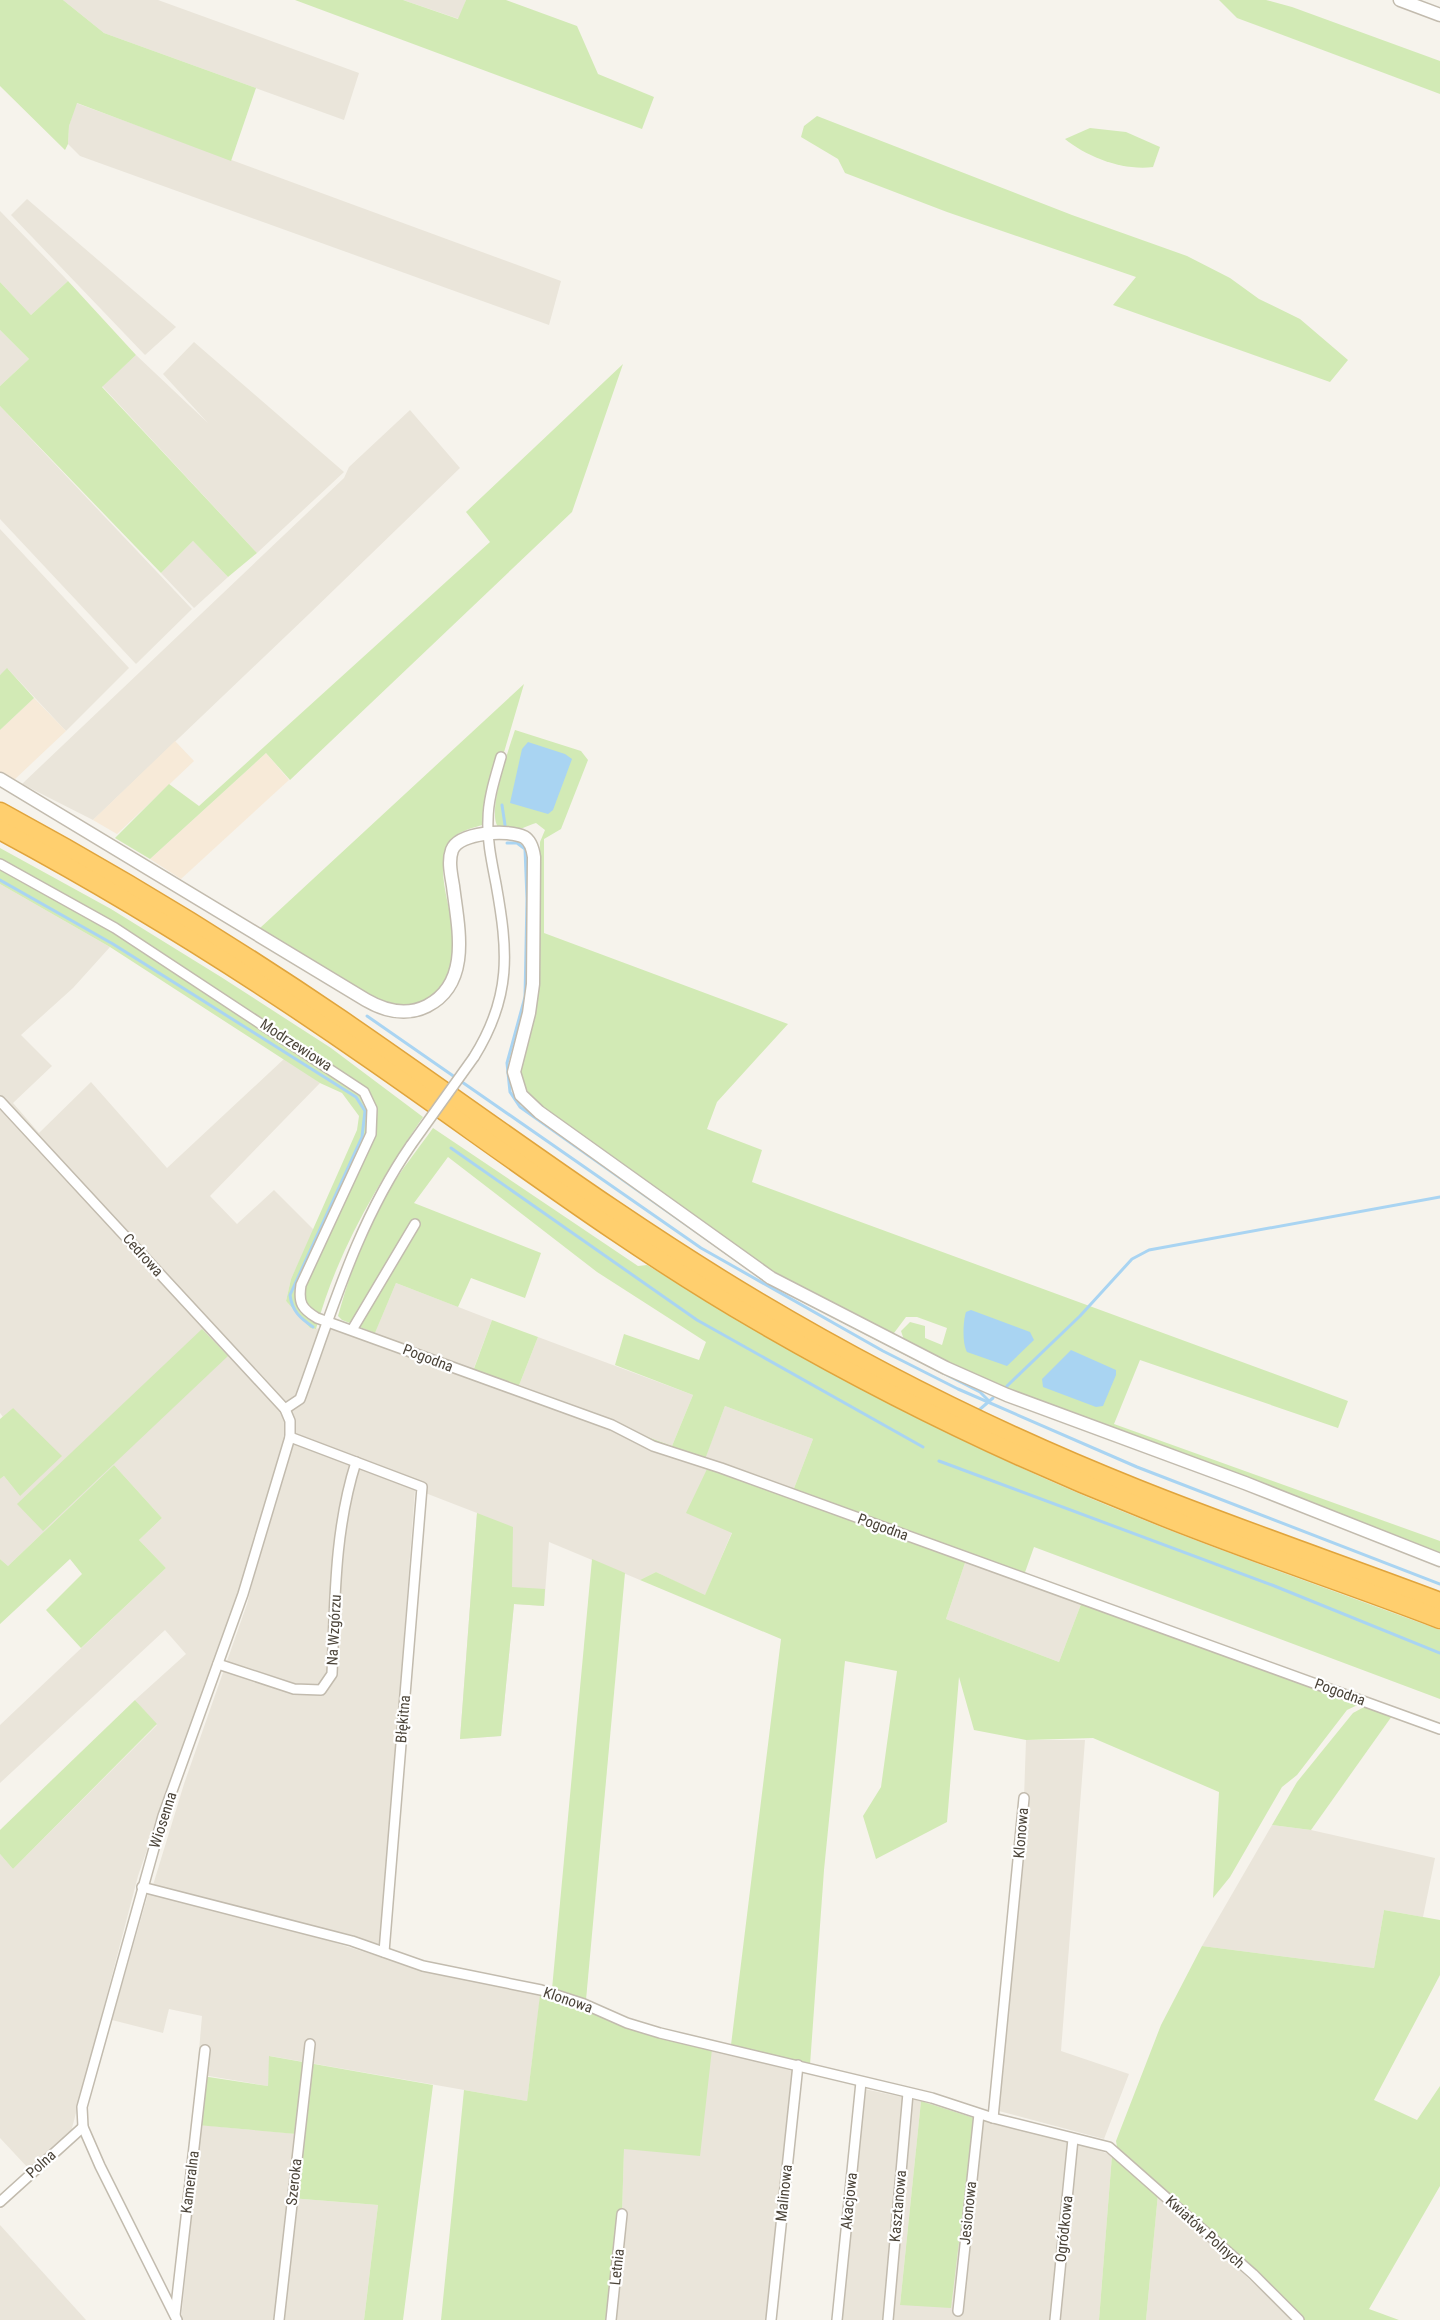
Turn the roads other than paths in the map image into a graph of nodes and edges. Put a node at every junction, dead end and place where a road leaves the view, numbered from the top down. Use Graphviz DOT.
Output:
graph roads {
  1 [pos="1400,0"];
  2 [pos="1440,15"];
  3 [pos="501,757"];
  4 [pos="0,779"];
  5 [pos="0,812"];
  6 [pos="0,830"];
  7 [pos="488,835"];
  8 [pos="0,864"];
  9 [pos="0,1101"];
  10 [pos="415,1224"];
  11 [pos="328,1321"];
  12 [pos="352,1330"];
  13 [pos="285,1408"];
  14 [pos="290,1437"];
  15 [pos="356,1462"];
  16 [pos="1440,1560"];
  17 [pos="1440,1602"];
  18 [pos="1440,1619"];
  19 [pos="218,1664"];
  20 [pos="1440,1729"];
  21 [pos="1024,1798"];
  22 [pos="142,1887"];
  23 [pos="384,1952"];
  24 [pos="310,2044"];
  25 [pos="205,2050"];
  26 [pos="798,2065"];
  27 [pos="861,2082"];
  28 [pos="908,2093"];
  29 [pos="979,2114"];
  30 [pos="993,2118"];
  31 [pos="82,2127"];
  32 [pos="1073,2139"];
  33 [pos="1109,2147"];
  34 [pos="0,2202"];
  35 [pos="622,2214"];
  36 [pos="958,2312"];
  37 [pos="176,2318"];
  38 [pos="279,2320"];
  39 [pos="611,2320"];
  40 [pos="771,2320"];
  41 [pos="837,2320"];
  42 [pos="888,2320"];
  43 [pos="1055,2320"];
  44 [pos="1299,2320"];
  1 -- 2 [label="street"];
  3 -- 7 [label="street"];
  4 -- 7 [label="street"];
  5 -- 17 [label="highway"];
  6 -- 18 [label="highway"];
  7 -- 11 [label="street, bridge"];
  7 -- 16 [label="street"];
  8 -- 11 [label="street, Modrzewiowa"];
  9 -- 13 [label="street, Cedrowa"];
  10 -- 12 [label="street"];
  11 -- 12 [label="street, Pogodna"];
  11 -- 13 [label="street"];
  12 -- 20 [label="street, Pogodna"];
  13 -- 14 [label="street, Wiosenna"];
  14 -- 15 [label="street"];
  14 -- 19 [label="street, Wiosenna"];
  15 -- 19 [label="street, Na Wzgórzu"];
  15 -- 23 [label="street, Błękitna"];
  19 -- 22 [label="street, Wiosenna"];
  21 -- 30 [label="street, Klonowa"];
  22 -- 23 [label="street, Klonowa"];
  22 -- 31 [label="street, Wiosenna"];
  23 -- 26 [label="street, Klonowa"];
  24 -- 38 [label="street, Szeroka"];
  25 -- 37 [label="street, Kameralna"];
  26 -- 27 [label="street, Klonowa"];
  26 -- 40 [label="street, Malinowa"];
  27 -- 28 [label="street, Klonowa"];
  27 -- 41 [label="street, Akacjowa"];
  28 -- 29 [label="street, Klonowa"];
  28 -- 42 [label="street, Kasztanowa"];
  29 -- 30 [label="street, Klonowa"];
  29 -- 36 [label="street, Jesionowa"];
  30 -- 32 [label="street, Klonowa"];
  31 -- 34 [label="street, Polna"];
  31 -- 37 [label="street"];
  32 -- 33 [label="street, Klonowa"];
  32 -- 43 [label="street, Ogródkowa"];
  33 -- 44 [label="street, Kwiatów Polnych"];
  35 -- 39 [label="street, Letnia"];
}
